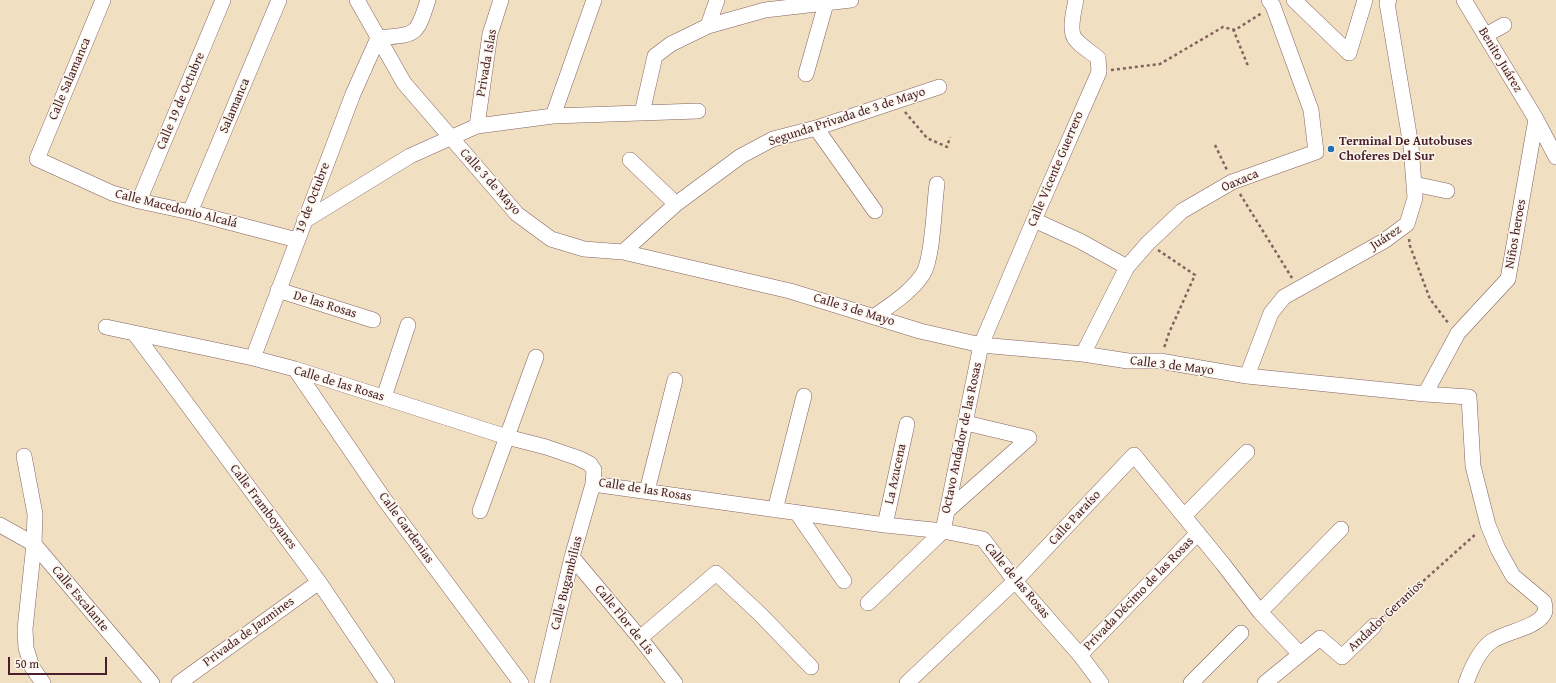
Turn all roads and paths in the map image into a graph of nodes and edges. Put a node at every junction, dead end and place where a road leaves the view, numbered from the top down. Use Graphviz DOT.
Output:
graph roads {
  1 [pos="103,0"];
  2 [pos="223,0"];
  3 [pos="279,0"];
  4 [pos="357,0"];
  5 [pos="428,0"];
  6 [pos="501,0"];
  7 [pos="594,0"];
  8 [pos="717,0"];
  9 [pos="851,0"];
  10 [pos="1076,0"];
  11 [pos="1294,0"];
  12 [pos="1365,0"];
  13 [pos="1389,0"];
  14 [pos="1464,0"];
  15 [pos="827,1"];
  16 [pos="1271,3"];
  17 [pos="1504,25"];
  18 [pos="708,26"];
  19 [pos="1233,29"];
  20 [pos="1486,35"];
  21 [pos="378,38"];
  22 [pos="1248,66"];
  23 [pos="1099,72"];
  24 [pos="806,74"];
  25 [pos="939,87"];
  26 [pos="897,102"];
  27 [pos="698,111"];
  28 [pos="642,113"];
  29 [pos="553,116"];
  30 [pos="1536,119"];
  31 [pos="477,126"];
  32 [pos="816,128"];
  33 [pos="450,137"];
  34 [pos="950,138"];
  35 [pos="1445,139"];
  36 [pos="1215,145"];
  37 [pos="1411,146"];
  38 [pos="1556,157"];
  39 [pos="37,159"];
  40 [pos="630,160"];
  41 [pos="1232,182"];
  42 [pos="937,184"];
  43 [pos="1414,184"];
  44 [pos="1447,191"];
  45 [pos="139,201"];
  46 [pos="676,204"];
  47 [pos="875,211"];
  48 [pos="190,212"];
  49 [pos="1034,220"];
  50 [pos="304,221"];
  51 [pos="1407,224"];
  52 [pos="297,240"];
  53 [pos="1148,243"];
  54 [pos="623,252"];
  55 [pos="1127,267"];
  56 [pos="1298,289"];
  57 [pos="278,290"];
  58 [pos="875,316"];
  59 [pos="373,320"];
  60 [pos="408,325"];
  61 [pos="106,327"];
  62 [pos="1458,333"];
  63 [pos="135,334"];
  64 [pos="982,345"];
  65 [pos="1083,354"];
  66 [pos="536,357"];
  67 [pos="253,358"];
  68 [pos="1160,361"];
  69 [pos="295,369"];
  70 [pos="1247,376"];
  71 [pos="676,380"];
  72 [pos="1425,394"];
  73 [pos="804,396"];
  74 [pos="384,397"];
  75 [pos="966,423"];
  76 [pos="907,424"];
  77 [pos="507,437"];
  78 [pos="1247,452"];
  79 [pos="24,456"];
  80 [pos="594,484"];
  81 [pos="647,491"];
  82 [pos="480,510"];
  83 [pos="775,510"];
  84 [pos="947,511"];
  85 [pos="797,513"];
  86 [pos="1184,516"];
  87 [pos="0,525"];
  88 [pos="885,525"];
  89 [pos="1488,525"];
  90 [pos="1341,529"];
  91 [pos="943,531"];
  92 [pos="1198,533"];
  93 [pos="34,544"];
  94 [pos="572,557"];
  95 [pos="844,581"];
  96 [pos="1015,581"];
  97 [pos="318,582"];
  98 [pos="868,603"];
  99 [pos="1260,612"];
  100 [pos="1374,626"];
  101 [pos="1241,633"];
  102 [pos="640,638"];
  103 [pos="1080,654"];
  104 [pos="1299,654"];
  105 [pos="811,667"];
  106 [pos="42,683"];
  107 [pos="152,683"];
  108 [pos="179,683"];
  109 [pos="388,683"];
  110 [pos="521,683"];
  111 [pos="542,683"];
  112 [pos="675,683"];
  113 [pos="907,683"];
  114 [pos="1101,683"];
  115 [pos="1191,683"];
  116 [pos="1265,683"];
  117 [pos="1466,683"];
  1 -- 39 [label="street, Calle Salamanca"];
  2 -- 45 [label="street, Calle 19 de Octubre"];
  3 -- 48 [label="street, Salamanca"];
  4 -- 21 [label="street, Calle 3 de Mayo"];
  5 -- 21 [label="street"];
  6 -- 31 [label="street, Privada Islas"];
  7 -- 29 [label="street"];
  8 -- 18 [label="street"];
  9 -- 15 [label="street"];
  10 -- 23 [label="street"];
  11 -- 12 [label="street"];
  13 -- 37 [label="street, Juárez"];
  14 -- 20 [label="street, Benito Juárez"];
  15 -- 18 [label="street"];
  15 -- 24 [label="street"];
  16 -- 19 [label="path"];
  16 -- 41 [label="street, Oaxaca"];
  17 -- 20 [label="street"];
  18 -- 28 [label="street"];
  19 -- 22 [label="path"];
  19 -- 23 [label="path"];
  20 -- 30 [label="street, Benito Juárez"];
  21 -- 33 [label="street, Calle 3 de Mayo"];
  21 -- 50 [label="street, 19 de Octubre"];
  23 -- 49 [label="street, Calle Vicente Guerrero"];
  25 -- 26 [label="street, Segunda Privada de 3 de Mayo"];
  26 -- 32 [label="street, Segunda Privada de 3 de Mayo"];
  26 -- 34 [label="path"];
  27 -- 28 [label="street"];
  28 -- 29 [label="street"];
  29 -- 31 [label="street"];
  30 -- 38 [label="street, Benito Juárez"];
  30 -- 62 [label="street, Niños heroes"];
  31 -- 33 [label="street"];
  32 -- 46 [label="street, Segunda Privada de 3 de Mayo"];
  32 -- 47 [label="street"];
  33 -- 50 [label="street"];
  33 -- 54 [label="street, Calle 3 de Mayo"];
  35 -- 37 [label="path"];
  36 -- 41 [label="path"];
  37 -- 43 [label="street, Juárez"];
  39 -- 45 [label="street, Calle Macedonio Alcalá"];
  40 -- 46 [label="street"];
  41 -- 53 [label="street, Oaxaca"];
  41 -- 56 [label="path"];
  42 -- 58 [label="street"];
  43 -- 44 [label="street"];
  43 -- 51 [label="street, Juárez"];
  45 -- 48 [label="street, Calle Macedonio Alcalá"];
  46 -- 54 [label="street, Segunda Privada de 3 de Mayo"];
  48 -- 52 [label="street, Calle Macedonio Alcalá"];
  49 -- 55 [label="street"];
  49 -- 64 [label="street, Calle Vicente Guerrero"];
  50 -- 52 [label="street, 19 de Octubre"];
  51 -- 56 [label="street, Juárez"];
  51 -- 62 [label="path"];
  52 -- 57 [label="street, 19 de Octubre"];
  53 -- 55 [label="street, Oaxaca"];
  53 -- 68 [label="path"];
  54 -- 58 [label="street, Calle 3 de Mayo"];
  55 -- 65 [label="street, Oaxaca"];
  56 -- 70 [label="street, Juárez"];
  57 -- 59 [label="street, De las Rosas"];
  57 -- 67 [label="street, 19 de Octubre"];
  58 -- 64 [label="street, Calle 3 de Mayo"];
  60 -- 74 [label="street"];
  61 -- 63 [label="street, Calle de las Rosas"];
  62 -- 72 [label="street, Niños heroes"];
  63 -- 67 [label="street, Calle de las Rosas"];
  63 -- 97 [label="street, Calle Framboyanes"];
  64 -- 65 [label="street, Calle 3 de Mayo"];
  64 -- 75 [label="street, Octavo Andador de las Rosas"];
  65 -- 68 [label="street, Calle 3 de Mayo"];
  66 -- 77 [label="street"];
  67 -- 69 [label="street, Calle de las Rosas"];
  68 -- 70 [label="street, Calle 3 de Mayo"];
  69 -- 74 [label="street, Calle de las Rosas"];
  69 -- 110 [label="street, Calle Gardenias"];
  70 -- 72 [label="street, Calle 3 de Mayo"];
  71 -- 81 [label="street"];
  72 -- 89 [label="street, Calle 3 de Mayo"];
  73 -- 83 [label="street"];
  74 -- 77 [label="street, Calle de las Rosas"];
  75 -- 84 [label="street, Octavo Andador de las Rosas"];
  75 -- 84 [label="street"];
  76 -- 88 [label="street, La Azucena"];
  77 -- 80 [label="street, Calle de las Rosas"];
  77 -- 82 [label="street"];
  78 -- 86 [label="street"];
  79 -- 93 [label="street"];
  80 -- 81 [label="street, Calle de las Rosas"];
  80 -- 94 [label="street, Calle Bugambilias"];
  81 -- 83 [label="street, Calle de las Rosas"];
  83 -- 85 [label="street, Calle de las Rosas"];
  84 -- 91 [label="street, Octavo Andador de las Rosas"];
  85 -- 88 [label="street, Calle de las Rosas"];
  85 -- 95 [label="street"];
  86 -- 92 [label="street"];
  86 -- 96 [label="street, Calle Paraíso"];
  87 -- 93 [label="street, Calle Escalante"];
  88 -- 91 [label="street, Calle de las Rosas"];
  89 -- 100 [label="path, Andador Geranios"];
  89 -- 117 [label="street"];
  90 -- 99 [label="street"];
  91 -- 96 [label="street, Calle de las Rosas"];
  91 -- 98 [label="street"];
  92 -- 99 [label="street"];
  92 -- 103 [label="street, Privada Décimo de las Rosas"];
  93 -- 106 [label="street"];
  93 -- 107 [label="street, Calle Escalante"];
  94 -- 102 [label="street, Calle Flor de Lis"];
  94 -- 111 [label="street, Calle Bugambilias"];
  96 -- 103 [label="street, Calle de las Rosas"];
  96 -- 113 [label="street, Calle Paraíso"];
  97 -- 108 [label="street, Privada de Jazmines"];
  97 -- 109 [label="street, Calle Framboyanes"];
  99 -- 104 [label="street"];
  100 -- 104 [label="street, Andador Geranios"];
  101 -- 115 [label="street"];
  102 -- 105 [label="street"];
  102 -- 112 [label="street, Calle Flor de Lis"];
  103 -- 114 [label="street, Calle de las Rosas"];
  104 -- 116 [label="street, Andador Geranios"];
}
